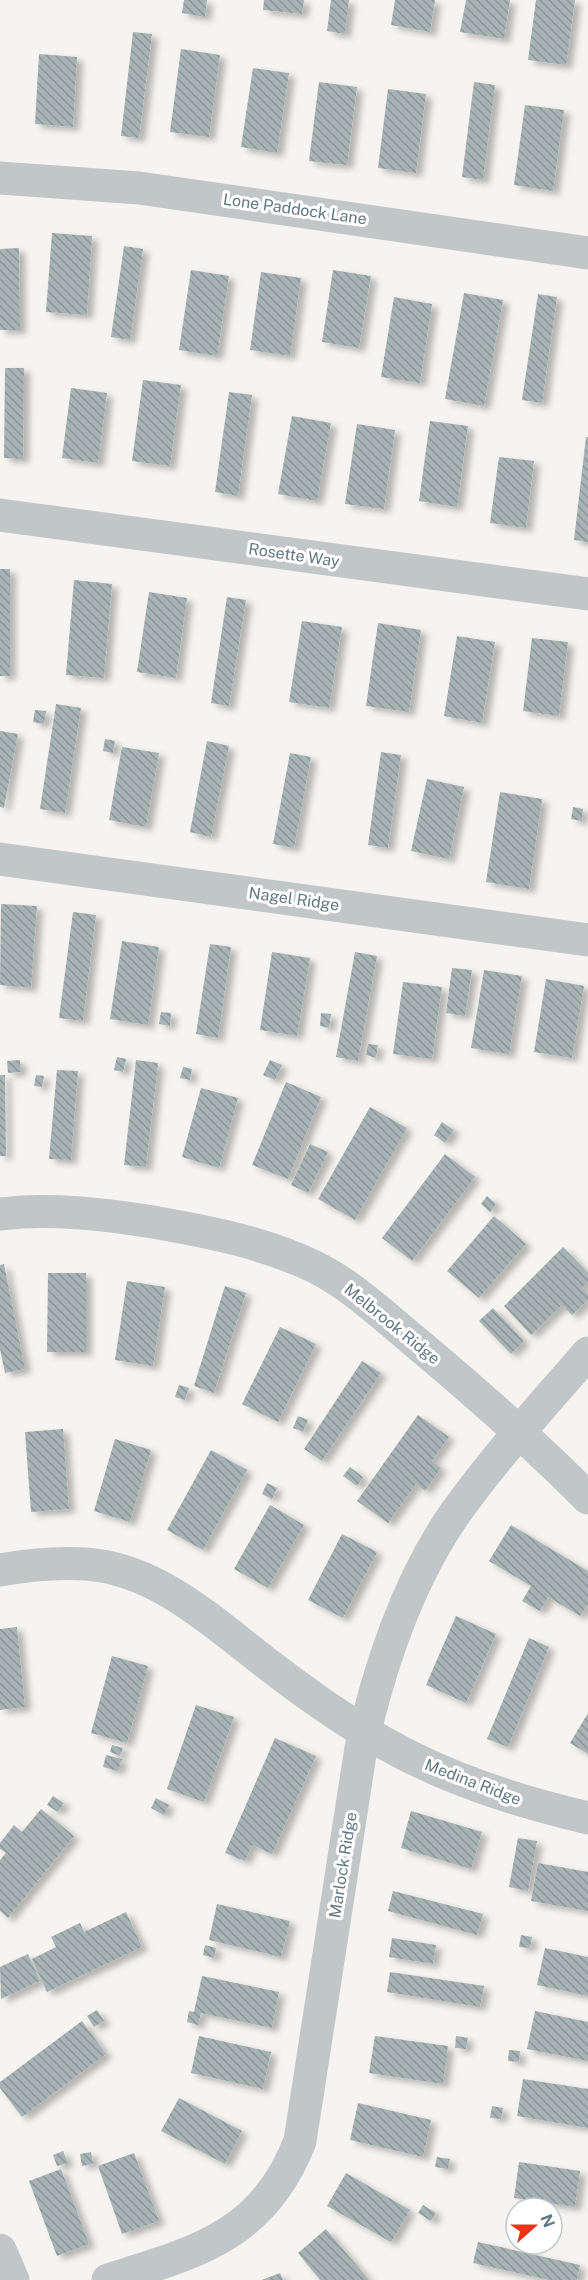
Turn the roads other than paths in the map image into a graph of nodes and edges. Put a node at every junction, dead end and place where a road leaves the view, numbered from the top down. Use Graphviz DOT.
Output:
graph roads {
  1 [pos="0,178"];
  2 [pos="588,253"];
  3 [pos="0,515"];
  4 [pos="588,594"];
  5 [pos="0,859"];
  6 [pos="588,940"];
  7 [pos="0,1214"];
  8 [pos="588,1353"];
  9 [pos="519,1434"];
  10 [pos="583,1491"];
  11 [pos="0,1569"];
  12 [pos="365,1730"];
  13 [pos="588,1818"];
  14 [pos="0,2250"];
  15 [pos="163,2272"];
  16 [pos="13,2280"];
  17 [pos="108,2280"];
  1 -- 2 [label="street, Lone Paddock Lane"];
  3 -- 4 [label="street, Rosette Way"];
  5 -- 6 [label="street, Nagel Ridge"];
  7 -- 9 [label="street, Melbrook Ridge"];
  8 -- 9 [label="street, Marlock Ridge"];
  9 -- 10 [label="street, Melbrook Ridge"];
  9 -- 12 [label="street, Marlock Ridge"];
  11 -- 12 [label="street, Medina Ridge"];
  12 -- 13 [label="street, Medina Ridge"];
  12 -- 15 [label="street, Marlock Ridge"];
  14 -- 16 [label="street"];
  15 -- 17 [label="street, Marlock Ridge"];
}
